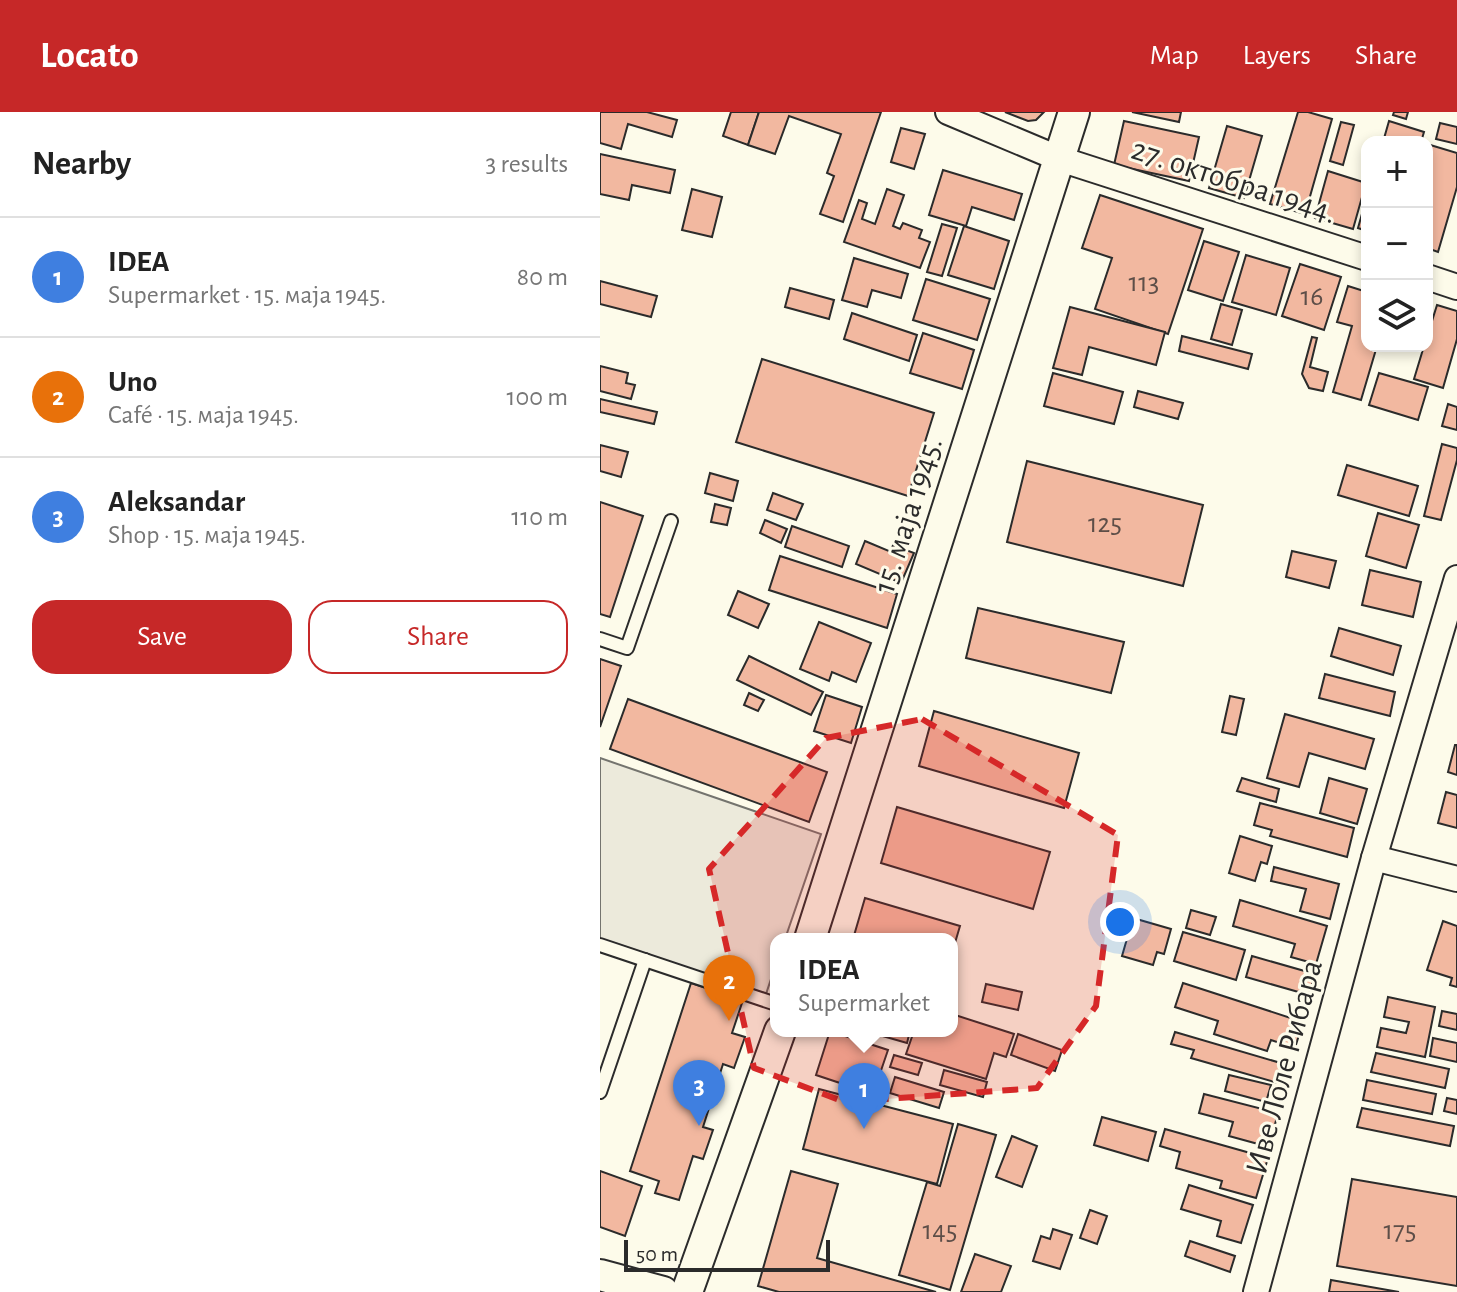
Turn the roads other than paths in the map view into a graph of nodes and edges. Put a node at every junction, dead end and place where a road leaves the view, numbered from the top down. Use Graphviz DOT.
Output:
graph roads {
  1 [pos="948,112"];
  2 [pos="1074,112"];
  3 [pos="1060,159"];
  4 [pos="1361,256"];
  5 [pos="1433,279"];
  6 [pos="1457,287"];
  7 [pos="671,521"];
  8 [pos="1457,578"];
  9 [pos="600,639"];
  10 [pos="1374,858"];
  11 [pos="1457,879"];
  12 [pos="812,933"];
  13 [pos="600,945"];
  14 [pos="645,960"];
  15 [pos="770,1002"];
  16 [pos="778,1037"];
  17 [pos="600,1092"];
  18 [pos="600,1275"];
  19 [pos="663,1292"];
  20 [pos="687,1292"];
  21 [pos="1256,1292"];
  1 -- 3 [label="street, 27. октобра 1944."];
  2 -- 3 [label="street, 15. маја 1945."];
  3 -- 4 [label="street, 27. октобра 1944."];
  3 -- 12 [label="street, 15. маја 1945."];
  5 -- 6 [label="street"];
  7 -- 9 [label="lane"];
  8 -- 10 [label="street, Иве Лоле Рибара"];
  10 -- 11 [label="street"];
  10 -- 21 [label="street, Иве Лоле Рибара"];
  13 -- 14 [label="lane"];
  14 -- 15 [label="lane"];
  14 -- 17 [label="lane"];
  16 -- 20 [label="street"];
  18 -- 19 [label="street"];
}
